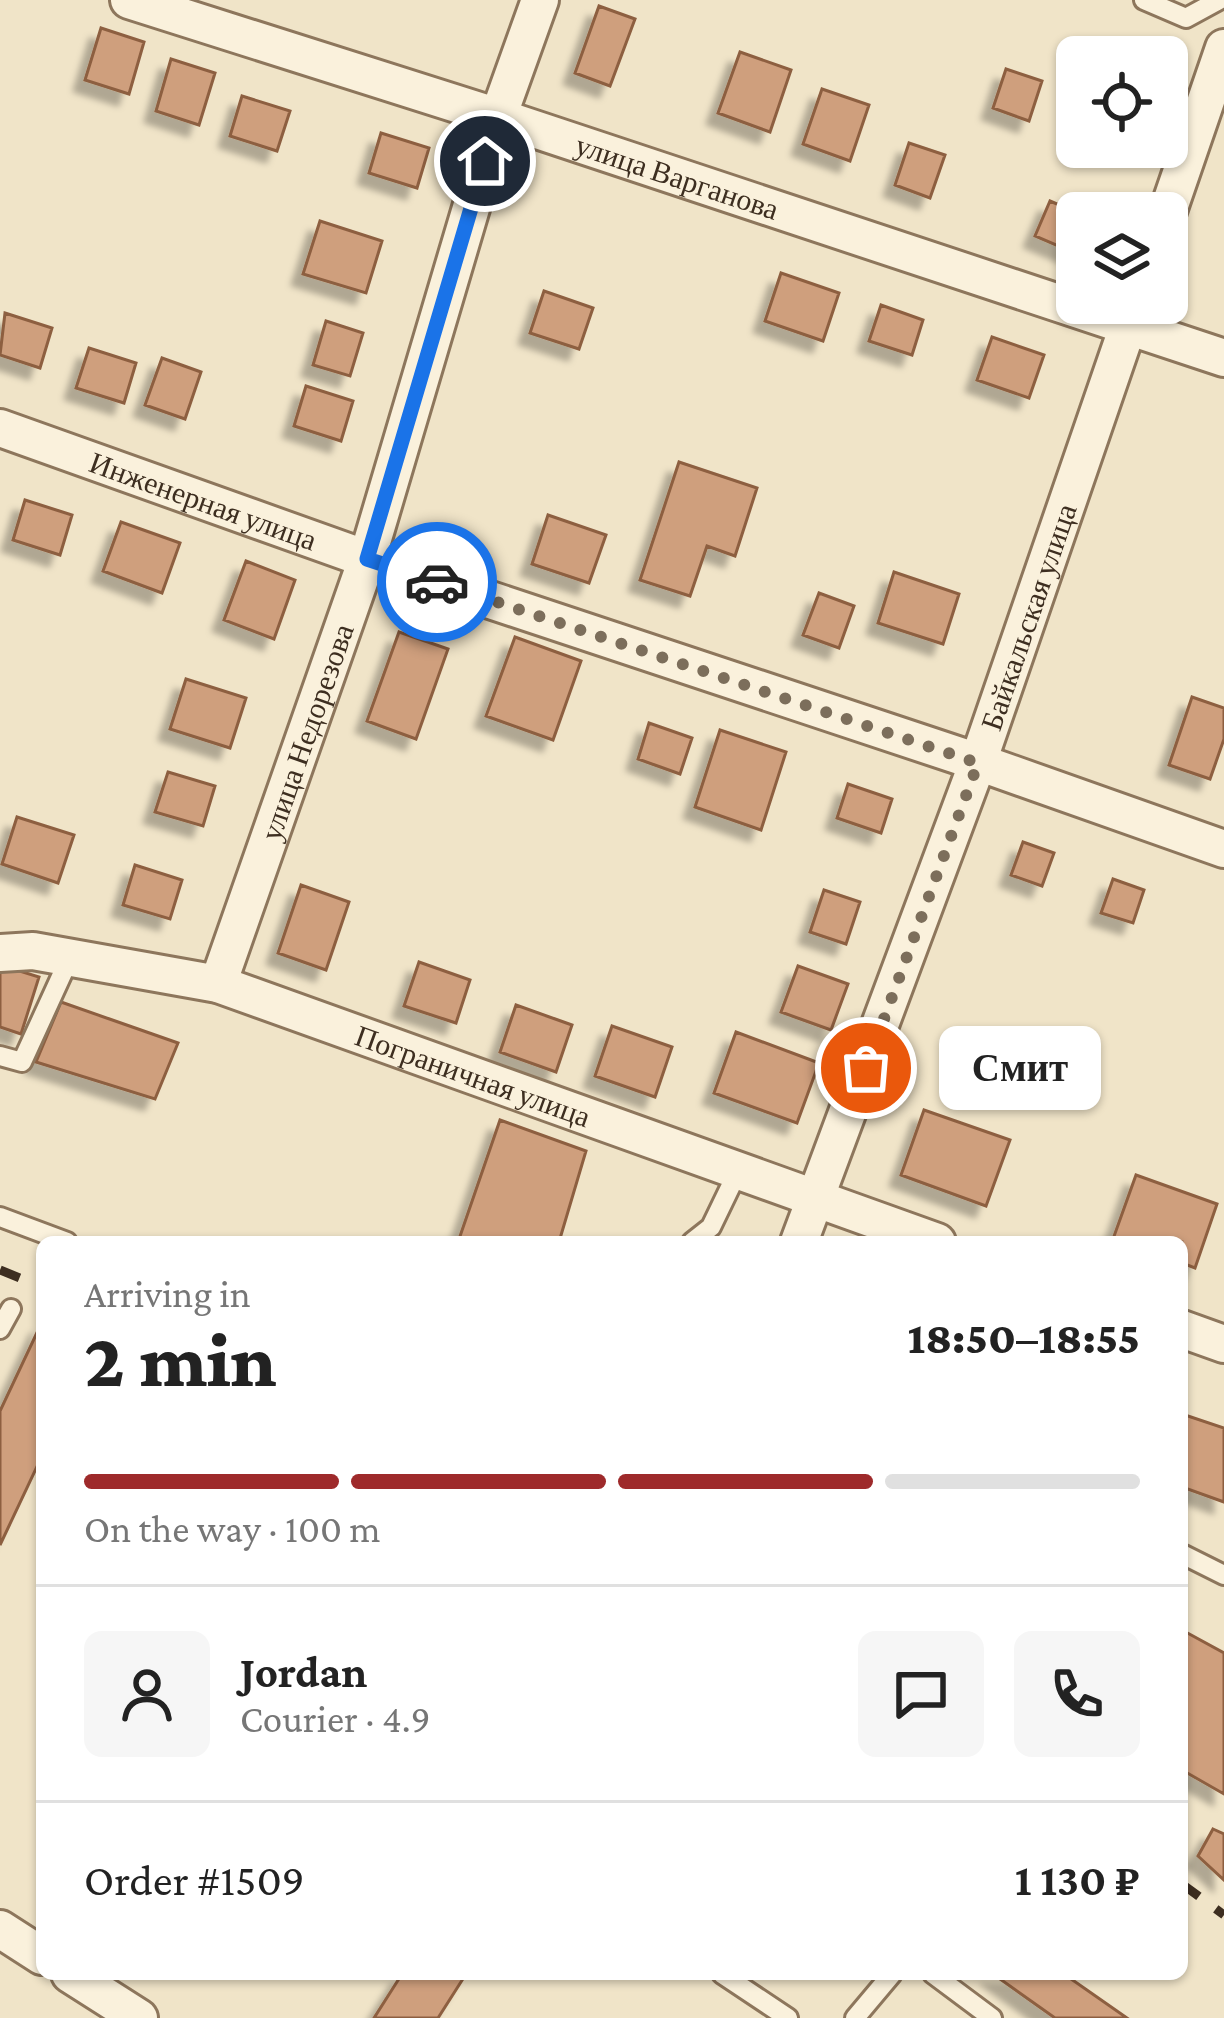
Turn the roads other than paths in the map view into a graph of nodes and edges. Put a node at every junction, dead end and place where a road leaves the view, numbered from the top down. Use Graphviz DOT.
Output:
graph roads {
  1 [pos="129,0"];
  2 [pos="541,0"];
  3 [pos="1144,0"];
  4 [pos="1220,0"];
  5 [pos="1224,48"];
  6 [pos="498,117"];
  7 [pos="1175,192"];
  8 [pos="1056,289"];
  9 [pos="1129,324"];
  10 [pos="1155,324"];
  11 [pos="1224,358"];
  12 [pos="0,428"];
  13 [pos="367,559"];
  14 [pos="978,763"];
  15 [pos="1224,849"];
  16 [pos="0,953"];
  17 [pos="70,957"];
  18 [pos="218,984"];
  19 [pos="0,1056"];
  20 [pos="739,1171"];
  21 [pos="818,1199"];
  22 [pos="0,1217"];
  23 [pos="51,1236"];
  24 [pos="700,1236"];
  25 [pos="803,1236"];
  26 [pos="921,1236"];
  27 [pos="11,1309"];
  28 [pos="0,1329"];
  29 [pos="1188,1331"];
  30 [pos="1224,1344"];
  31 [pos="1188,1557"];
  32 [pos="1224,1575"];
  33 [pos="0,1929"];
  34 [pos="36,1952"];
  35 [pos="80,1980"];
  36 [pos="731,1980"];
  37 [pos="887,1980"];
  38 [pos="941,1980"];
  39 [pos="140,2018"];
  40 [pos="788,2018"];
  41 [pos="855,2018"];
  42 [pos="992,2018"];
  1 -- 6 [label="street, улица Варганова"];
  2 -- 6 [label="street, улица Недорезова"];
  3 -- 4 [label="lane"];
  5 -- 7 [label="street"];
  6 -- 8 [label="street, улица Варганова"];
  6 -- 13 [label="street, улица Недорезова"];
  9 -- 14 [label="street, Байкальская улица"];
  10 -- 11 [label="street, улица Варганова"];
  12 -- 13 [label="street, Инженерная улица"];
  13 -- 14 [label="street, Инженерная улица"];
  13 -- 18 [label="street, улица Недорезова"];
  14 -- 15 [label="street, Инженерная улица"];
  14 -- 21 [label="street, Байкальская улица"];
  16 -- 17 [label="street, Пограничная улица"];
  17 -- 18 [label="street, Пограничная улица"];
  17 -- 19 [label="lane"];
  18 -- 20 [label="street, Пограничная улица"];
  20 -- 21 [label="street, Пограничная улица"];
  20 -- 24 [label="lane"];
  21 -- 25 [label="street, Байкальская улица"];
  21 -- 26 [label="street, Пограничная улица"];
  22 -- 23 [label="lane"];
  27 -- 28 [label="lane"];
  29 -- 30 [label="street"];
  31 -- 32 [label="lane"];
  33 -- 34 [label="street"];
  35 -- 39 [label="street"];
  36 -- 40 [label="lane"];
  37 -- 41 [label="lane"];
  38 -- 42 [label="lane"];
}
